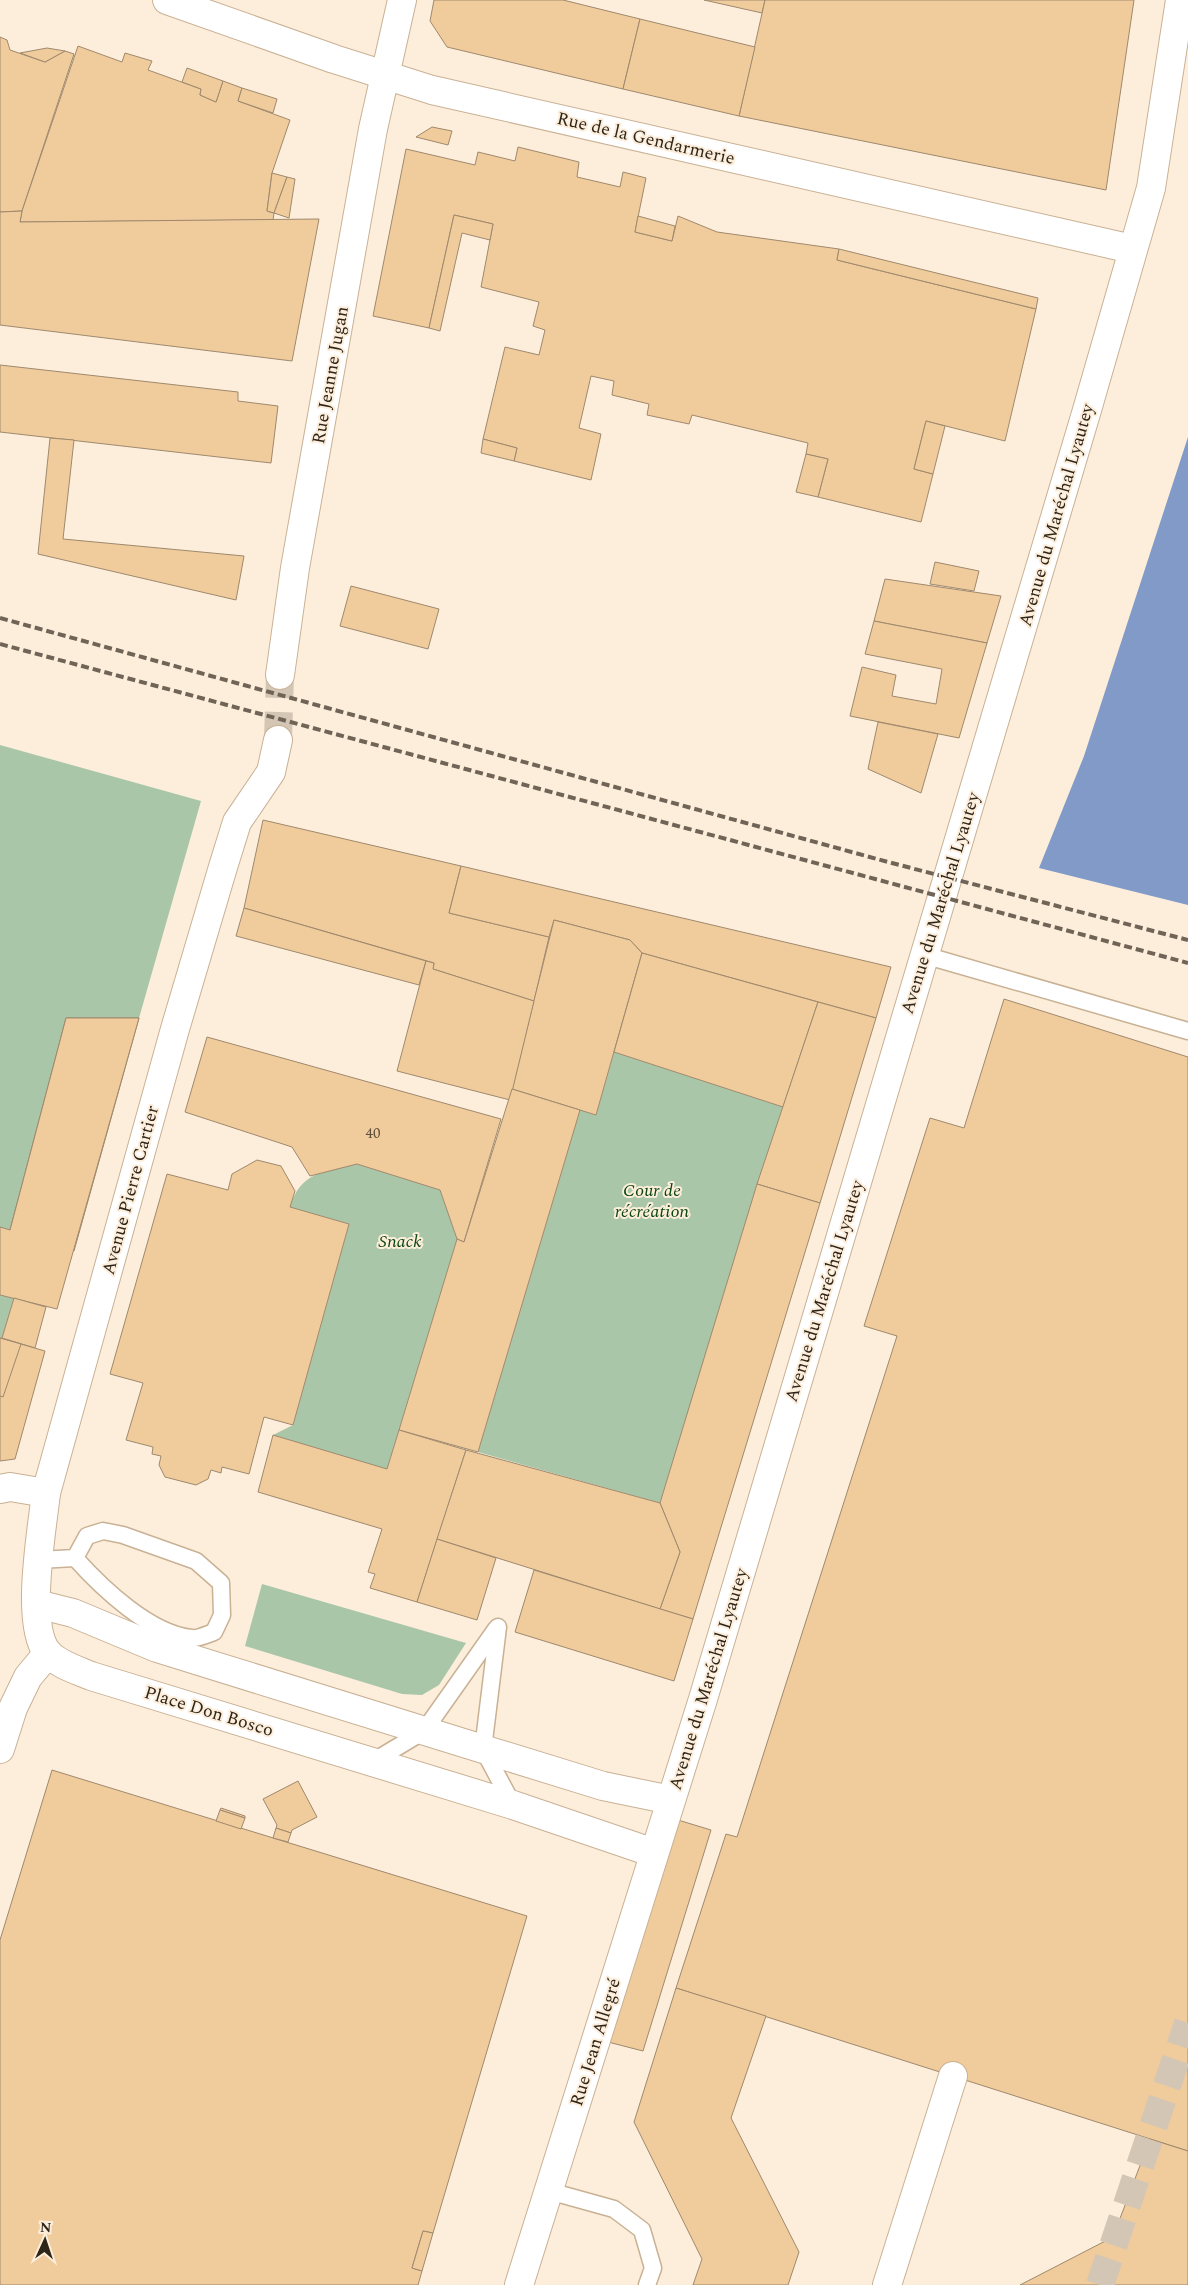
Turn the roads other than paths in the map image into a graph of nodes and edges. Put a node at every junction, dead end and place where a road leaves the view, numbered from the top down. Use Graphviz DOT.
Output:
graph roads {
  1 [pos="167,0"];
  2 [pos="402,0"];
  3 [pos="1180,0"];
  4 [pos="384,76"];
  5 [pos="1132,249"];
  6 [pos="280,675"];
  7 [pos="278,740"];
  8 [pos="924,955"];
  9 [pos="1188,1031"];
  10 [pos="0,1489"];
  11 [pos="46,1493"];
  12 [pos="75,1558"];
  13 [pos="39,1560"];
  14 [pos="37,1604"];
  15 [pos="48,1653"];
  16 [pos="424,1731"];
  17 [pos="0,1749"];
  18 [pos="483,1750"];
  19 [pos="374,1761"];
  20 [pos="671,1800"];
  21 [pos="514,1804"];
  22 [pos="654,1853"];
  23 [pos="953,2076"];
  24 [pos="549,2191"];
  25 [pos="520,2285"];
  26 [pos="647,2285"];
  27 [pos="887,2285"];
  1 -- 4 [label="street, Rue de la Gendarmerie"];
  2 -- 4 [label="street, Rue Jeanne Jugan"];
  3 -- 5 [label="street, Avenue du Maréchal Lyautey"];
  4 -- 5 [label="street, Rue de la Gendarmerie"];
  4 -- 6 [label="street, Rue Jeanne Jugan"];
  5 -- 8 [label="street, Avenue du Maréchal Lyautey"];
  7 -- 11 [label="street, Avenue Pierre Cartier"];
  8 -- 9 [label="lane"];
  8 -- 20 [label="street, Avenue du Maréchal Lyautey"];
  10 -- 11 [label="street"];
  11 -- 13 [label="street, Avenue Pierre Cartier"];
  12 -- 12 [label="lane"];
  12 -- 13 [label="lane"];
  13 -- 14 [label="street, Avenue Pierre Cartier"];
  14 -- 15 [label="street, Avenue Pierre Cartier"];
  14 -- 16 [label="street"];
  15 -- 17 [label="street"];
  15 -- 19 [label="street, Place Don Bosco"];
  16 -- 18 [label="street"];
  16 -- 18 [label="lane"];
  16 -- 19 [label="lane"];
  18 -- 20 [label="street"];
  18 -- 21 [label="lane"];
  19 -- 21 [label="street, Place Don Bosco"];
  20 -- 22 [label="street, Rue Jean Allegré"];
  21 -- 22 [label="street, Place Don Bosco"];
  22 -- 24 [label="street, Rue Jean Allegré"];
  23 -- 27 [label="street"];
  24 -- 25 [label="street, Rue Jean Allegré"];
  24 -- 26 [label="lane"];
}
